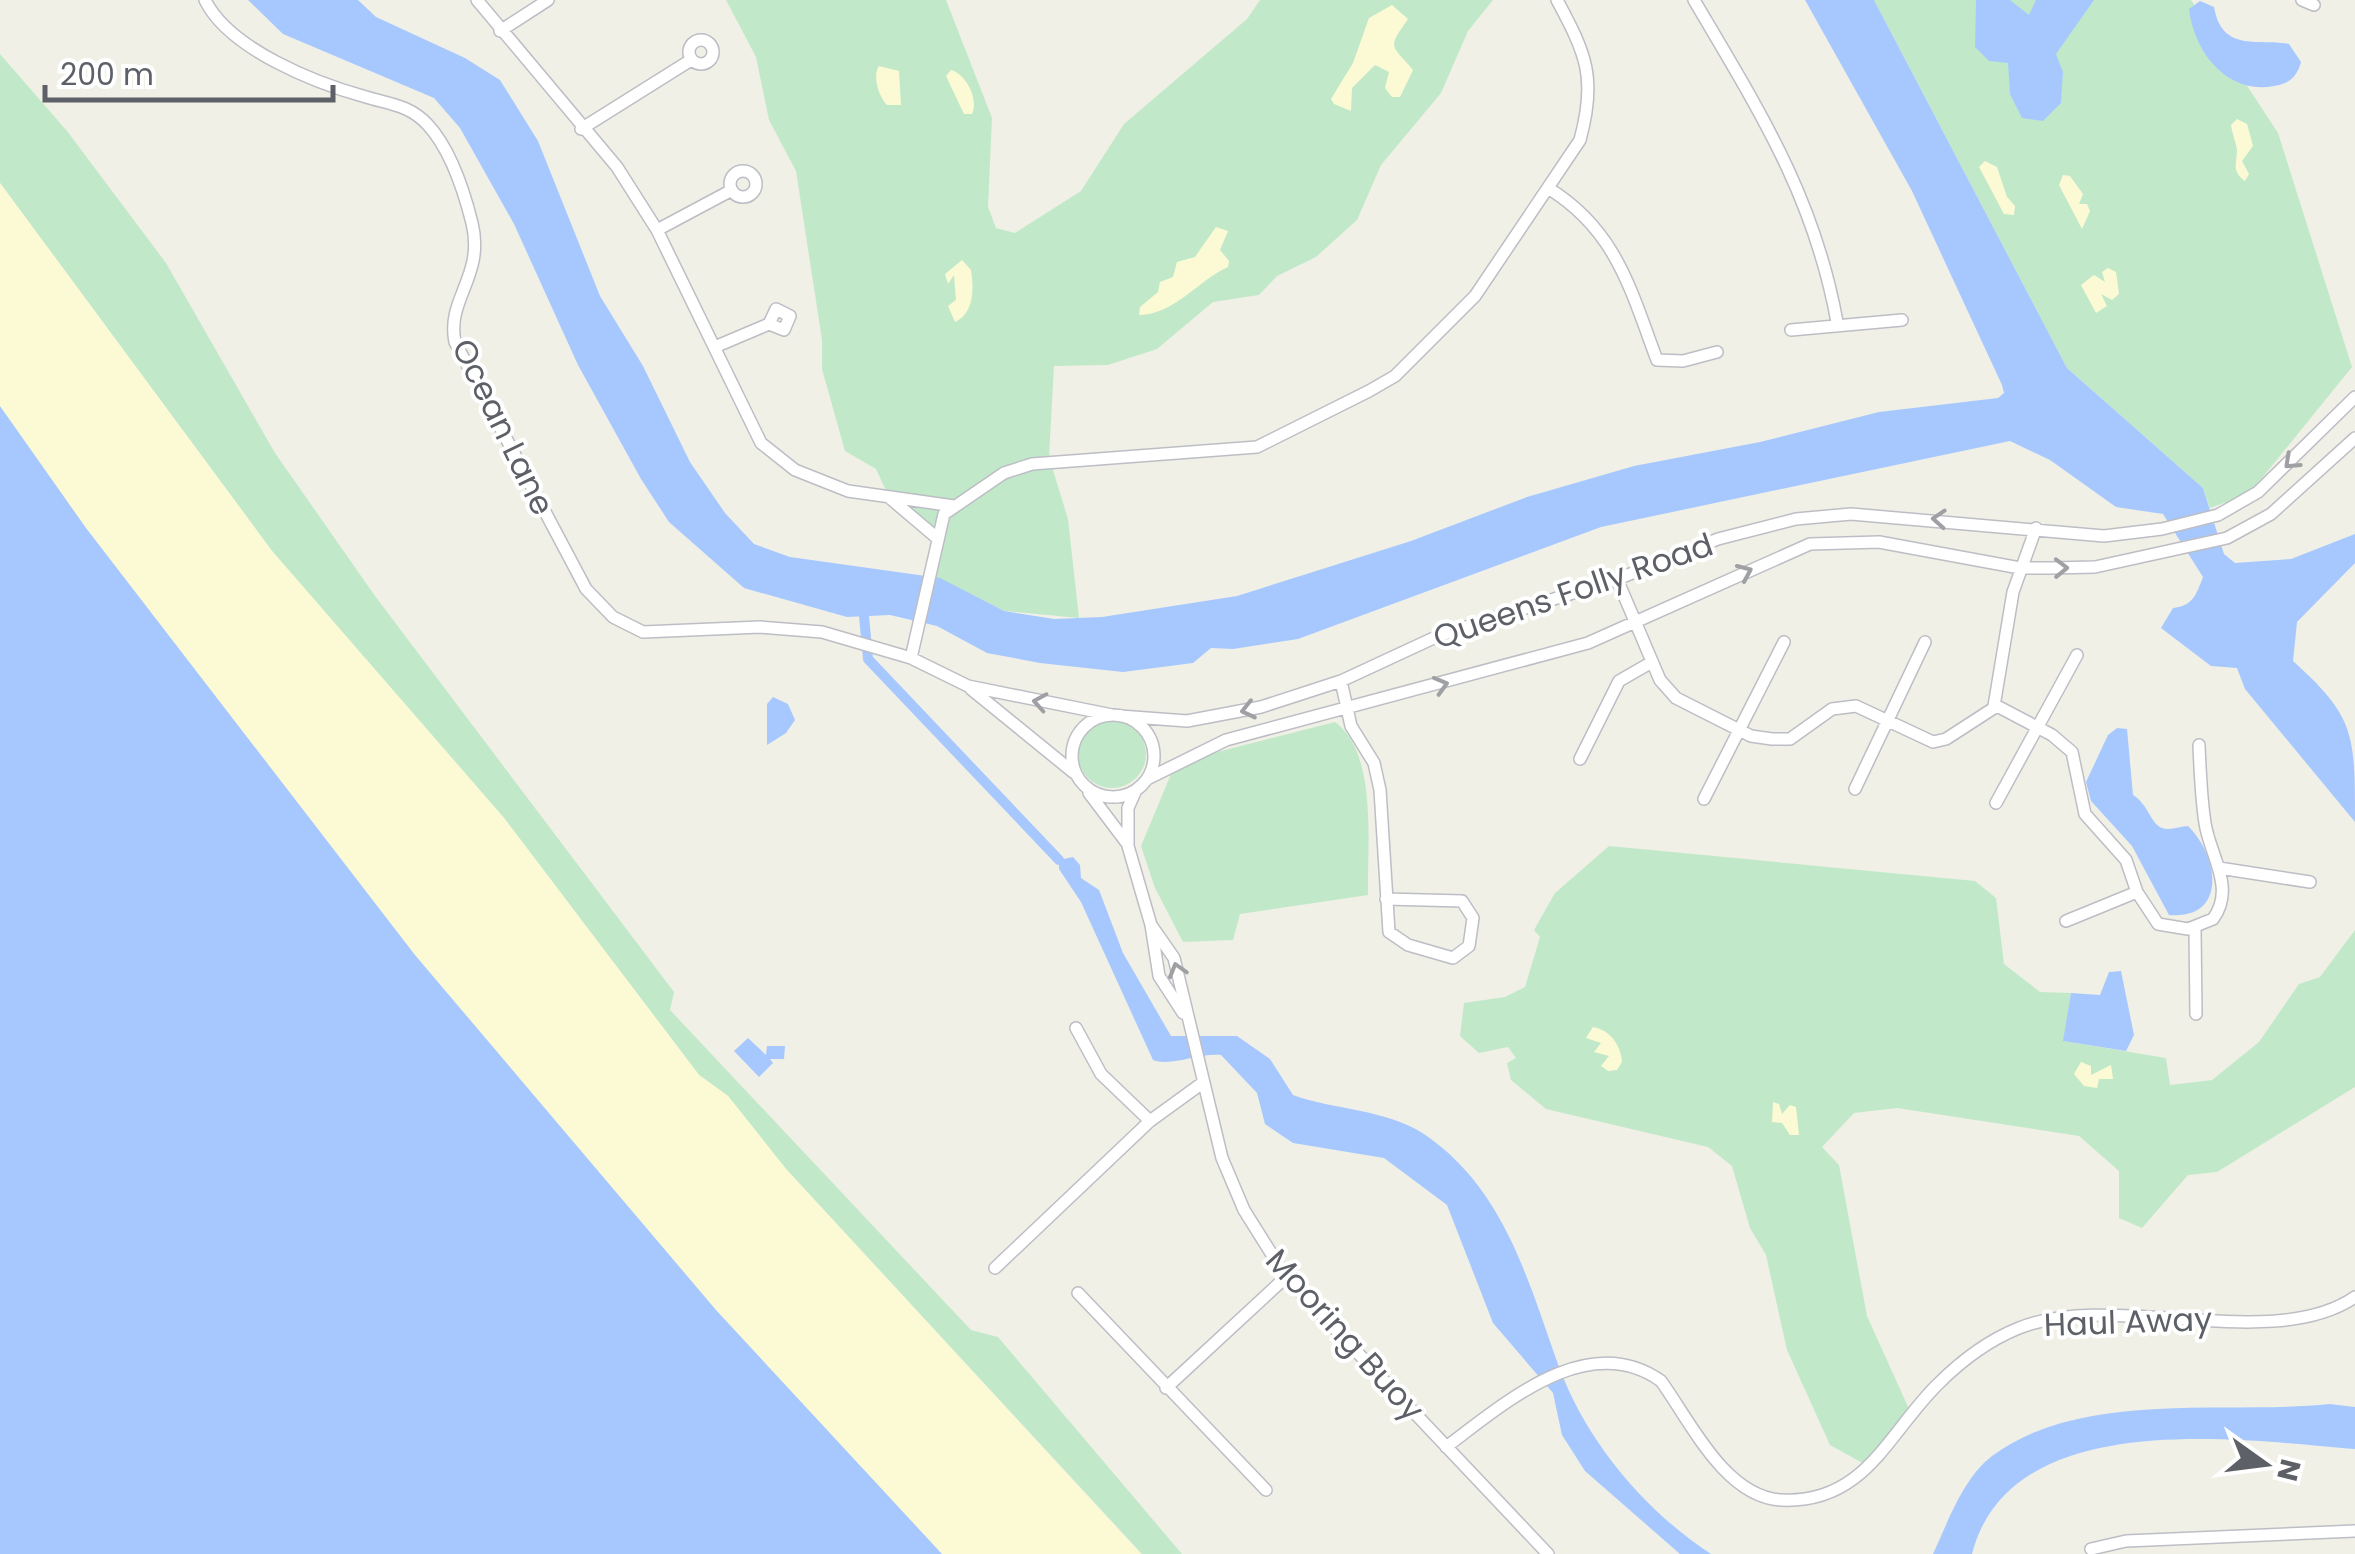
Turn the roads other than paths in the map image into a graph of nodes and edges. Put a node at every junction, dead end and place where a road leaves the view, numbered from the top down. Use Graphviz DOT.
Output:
graph roads {
  1 [pos="205,0"];
  2 [pos="478,0"];
  3 [pos="548,0"];
  4 [pos="1556,0"];
  5 [pos="1694,0"];
  6 [pos="500,31"];
  7 [pos="690,60"];
  8 [pos="582,129"];
  9 [pos="1548,188"];
  10 [pos="732,190"];
  11 [pos="657,230"];
  12 [pos="1902,320"];
  13 [pos="1837,322"];
  14 [pos="770,324"];
  15 [pos="1791,330"];
  16 [pos="716,346"];
  17 [pos="1717,352"];
  18 [pos="2355,397"];
  19 [pos="2355,438"];
  20 [pos="888,497"];
  21 [pos="954,506"];
  22 [pos="2036,528"];
  23 [pos="937,538"];
  24 [pos="2020,568"];
  25 [pos="1617,579"];
  26 [pos="1636,620"];
  27 [pos="1784,642"];
  28 [pos="1925,642"];
  29 [pos="2077,655"];
  30 [pos="912,658"];
  31 [pos="1652,662"];
  32 [pos="1341,681"];
  33 [pos="968,686"];
  34 [pos="1994,706"];
  35 [pos="1346,707"];
  36 [pos="1116,715"];
  37 [pos="1885,720"];
  38 [pos="1736,729"];
  39 [pos="2040,729"];
  40 [pos="2199,745"];
  41 [pos="1580,759"];
  42 [pos="1075,774"];
  43 [pos="1147,779"];
  44 [pos="1084,786"];
  45 [pos="1855,789"];
  46 [pos="1136,790"];
  47 [pos="1704,799"];
  48 [pos="1996,803"];
  49 [pos="1128,846"];
  50 [pos="2219,868"];
  51 [pos="2310,882"];
  52 [pos="2138,892"];
  53 [pos="1386,898"];
  54 [pos="2066,921"];
  55 [pos="1151,926"];
  56 [pos="2196,928"];
  57 [pos="2196,1014"];
  58 [pos="1187,1021"];
  59 [pos="1076,1028"];
  60 [pos="1201,1084"];
  61 [pos="1150,1121"];
  62 [pos="995,1268"];
  63 [pos="1286,1278"];
  64 [pos="1078,1293"];
  65 [pos="2355,1297"];
  66 [pos="1166,1388"];
  67 [pos="1446,1447"];
  68 [pos="1266,1490"];
  69 [pos="2355,1530"];
  70 [pos="2091,1548"];
  71 [pos="1548,1554"];
  1 -- 30 [label="street, Ocean Lane"];
  2 -- 6 [label="street"];
  3 -- 6 [label="street"];
  4 -- 9 [label="street"];
  5 -- 13 [label="street"];
  6 -- 8 [label="street"];
  7 -- 8 [label="street"];
  8 -- 11 [label="street"];
  9 -- 17 [label="street"];
  9 -- 21 [label="street"];
  10 -- 11 [label="street"];
  11 -- 16 [label="street"];
  12 -- 13 [label="street"];
  13 -- 15 [label="street"];
  14 -- 16 [label="street"];
  16 -- 20 [label="street"];
  18 -- 22 [label="street, Queens Folly Road, one-way"];
  24 -- 19 [label="street, Queens Folly Road, one-way"];
  20 -- 21 [label="street"];
  20 -- 23 [label="street"];
  21 -- 23 [label="street"];
  22 -- 24 [label="street"];
  22 -- 25 [label="street, Queens Folly Road, one-way"];
  23 -- 30 [label="street"];
  26 -- 24 [label="street, Queens Folly Road, one-way"];
  24 -- 34 [label="street"];
  25 -- 26 [label="street"];
  25 -- 32 [label="street, Queens Folly Road"];
  26 -- 31 [label="street"];
  35 -- 26 [label="street, Queens Folly Road, one-way"];
  27 -- 38 [label="street"];
  28 -- 37 [label="street"];
  29 -- 39 [label="street"];
  30 -- 33 [label="street, Ocean Lane"];
  31 -- 38 [label="street"];
  31 -- 41 [label="street"];
  32 -- 35 [label="street"];
  32 -- 36 [label="street, Queens Folly Road, one-way"];
  36 -- 33 [label="street, Ocean Lane, one-way"];
  33 -- 42 [label="street, Ocean Lane"];
  34 -- 37 [label="street"];
  34 -- 39 [label="street"];
  35 -- 43 [label="street, Queens Folly Road"];
  35 -- 53 [label="street"];
  36 -- 42 [label="street"];
  36 -- 43 [label="street"];
  37 -- 38 [label="street"];
  37 -- 45 [label="street"];
  38 -- 47 [label="street"];
  39 -- 48 [label="street"];
  39 -- 52 [label="street"];
  40 -- 50 [label="street"];
  42 -- 44 [label="street"];
  43 -- 46 [label="street"];
  44 -- 46 [label="street"];
  44 -- 49 [label="street, Mooring Buoy"];
  46 -- 49 [label="street, Mooring Buoy"];
  49 -- 55 [label="street, Mooring Buoy"];
  50 -- 51 [label="street"];
  50 -- 56 [label="street"];
  52 -- 54 [label="street"];
  52 -- 56 [label="street"];
  53 -- 53 [label="street"];
  55 -- 58 [label="street, Mooring Buoy"];
  58 -- 55 [label="street, Mooring Buoy, one-way"];
  56 -- 57 [label="street"];
  58 -- 60 [label="street, Mooring Buoy"];
  59 -- 61 [label="street"];
  60 -- 61 [label="street"];
  60 -- 63 [label="street, Mooring Buoy"];
  61 -- 62 [label="street"];
  63 -- 66 [label="street"];
  63 -- 67 [label="street, Mooring Buoy"];
  64 -- 66 [label="street"];
  65 -- 67 [label="street, Haul Away"];
  66 -- 68 [label="street"];
  67 -- 71 [label="street, Mooring Buoy"];
  69 -- 70 [label="street"];
}
